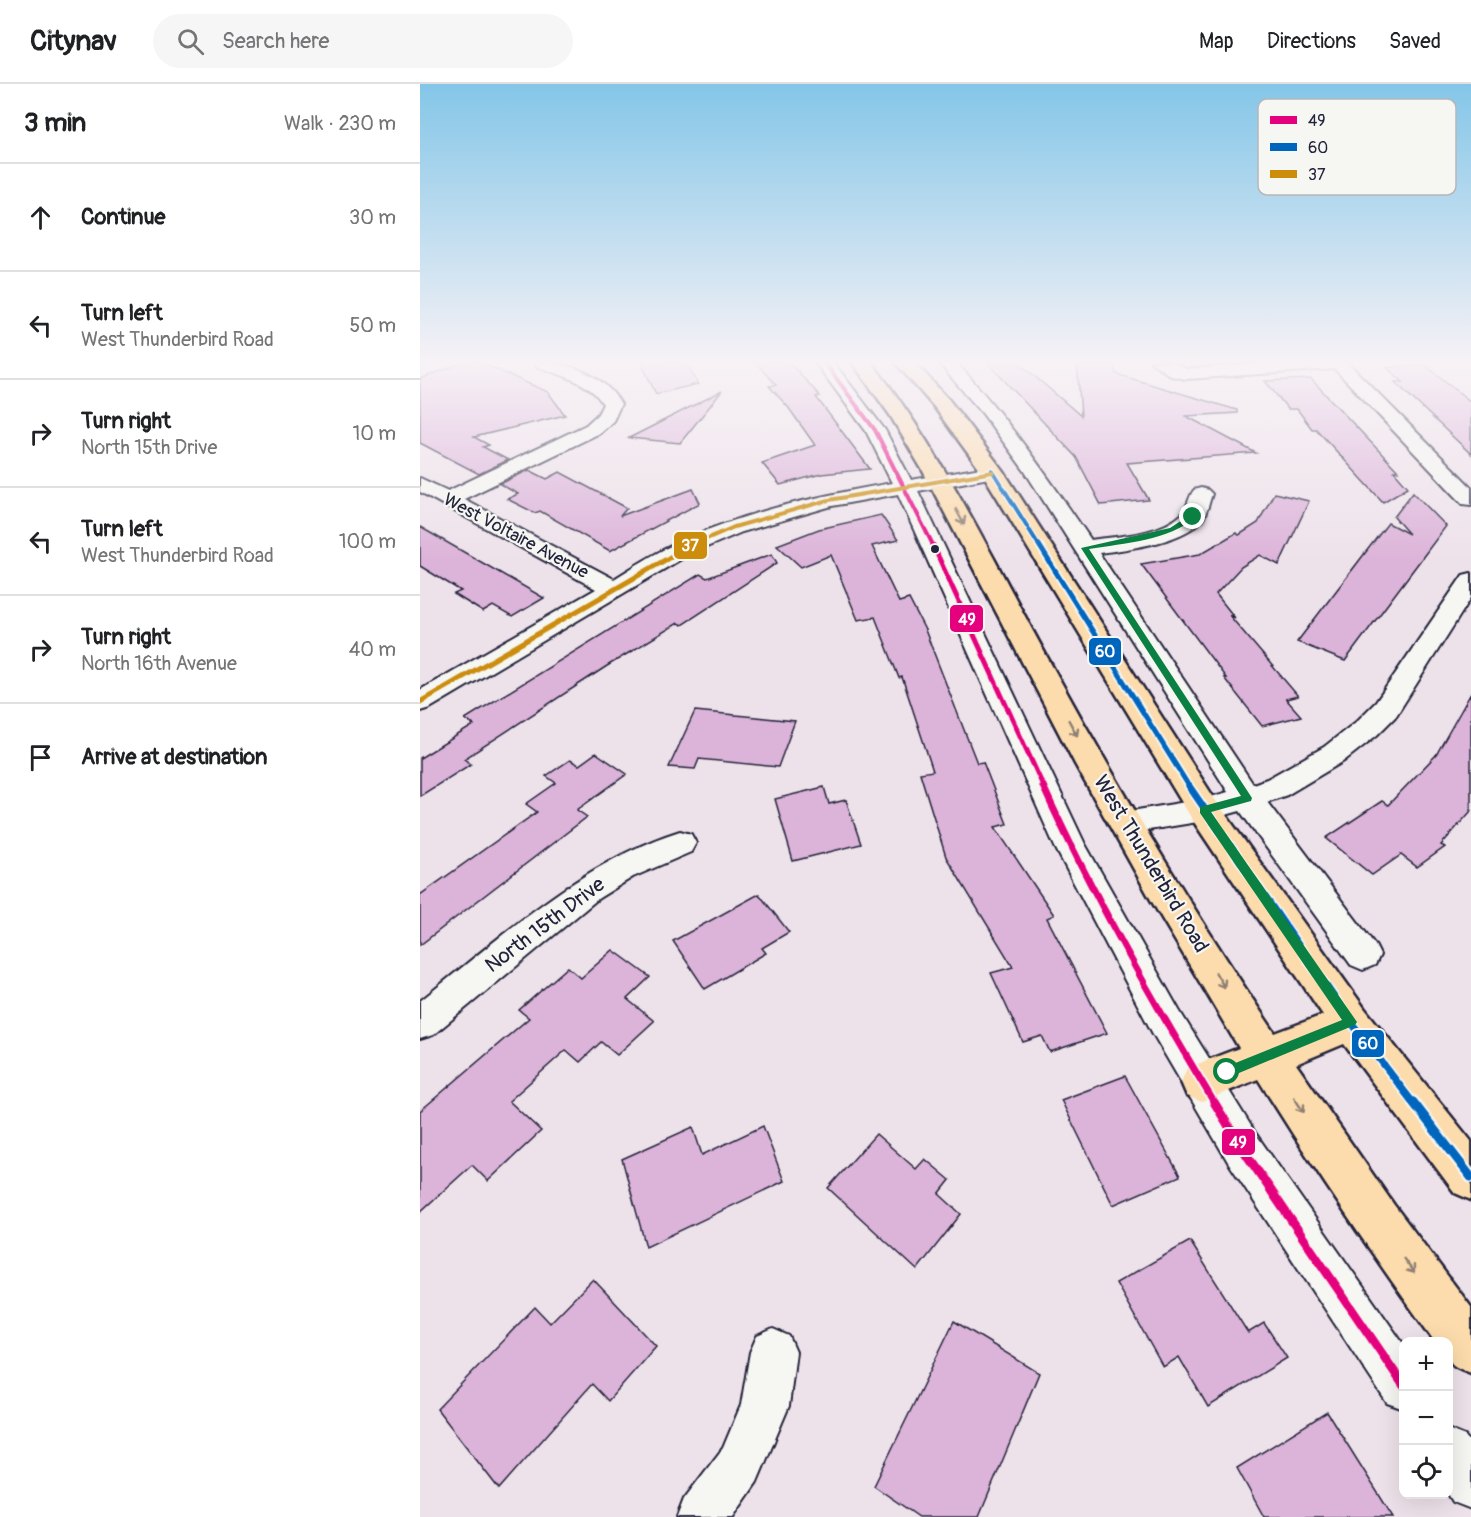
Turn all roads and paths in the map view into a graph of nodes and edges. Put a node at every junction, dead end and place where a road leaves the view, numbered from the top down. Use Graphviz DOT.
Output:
graph roads {
  1 [pos="593,429"];
  2 [pos="874,429"];
  3 [pos="909,429"];
  4 [pos="961,429"];
  5 [pos="1003,429"];
  6 [pos="1402,429"];
  7 [pos="993,472"];
  8 [pos="941,481"];
  9 [pos="420,484"];
  10 [pos="905,487"];
  11 [pos="1201,494"];
  12 [pos="447,499"];
  13 [pos="1471,499"];
  14 [pos="1084,548"];
  15 [pos="1471,580"];
  16 [pos="613,588"];
  17 [pos="420,702"];
  18 [pos="1247,798"];
  19 [pos="1204,810"];
  20 [pos="1124,822"];
  21 [pos="680,843"];
  22 [pos="1364,955"];
  23 [pos="1351,1022"];
  24 [pos="420,1023"];
  25 [pos="1266,1057"];
  26 [pos="1202,1083"];
  27 [pos="1471,1177"];
  28 [pos="1471,1348"];
  29 [pos="773,1352"];
  30 [pos="1399,1379"];
  31 [pos="1453,1459"];
  32 [pos="1471,1484"];
  33 [pos="702,1517"];
  1 -- 12 [label="street"];
  2 -- 10 [label="street"];
  3 -- 8 [label="main road, West Thunderbird Road"];
  4 -- 7 [label="main road"];
  5 -- 14 [label="street"];
  6 -- 13 [label="street"];
  7 -- 8 [label="street"];
  7 -- 19 [label="main road"];
  8 -- 10 [label="street"];
  8 -- 20 [label="main road, West Thunderbird Road, one-way"];
  9 -- 12 [label="street, West Voltaire Avenue"];
  10 -- 16 [label="street"];
  10 -- 26 [label="street"];
  11 -- 14 [label="street"];
  12 -- 16 [label="street, West Voltaire Avenue"];
  14 -- 18 [label="street"];
  15 -- 18 [label="street"];
  16 -- 17 [label="street"];
  18 -- 19 [label="street"];
  18 -- 22 [label="street"];
  19 -- 20 [label="street"];
  19 -- 23 [label="main road"];
  20 -- 25 [label="main road, West Thunderbird Road, one-way"];
  21 -- 24 [label="street, North 15th Drive"];
  23 -- 25 [label="main road"];
  23 -- 27 [label="main road"];
  25 -- 26 [label="main road"];
  25 -- 28 [label="main road, West Thunderbird Road, one-way"];
  26 -- 30 [label="street"];
  29 -- 33 [label="street"];
  31 -- 32 [label="street"];
}
